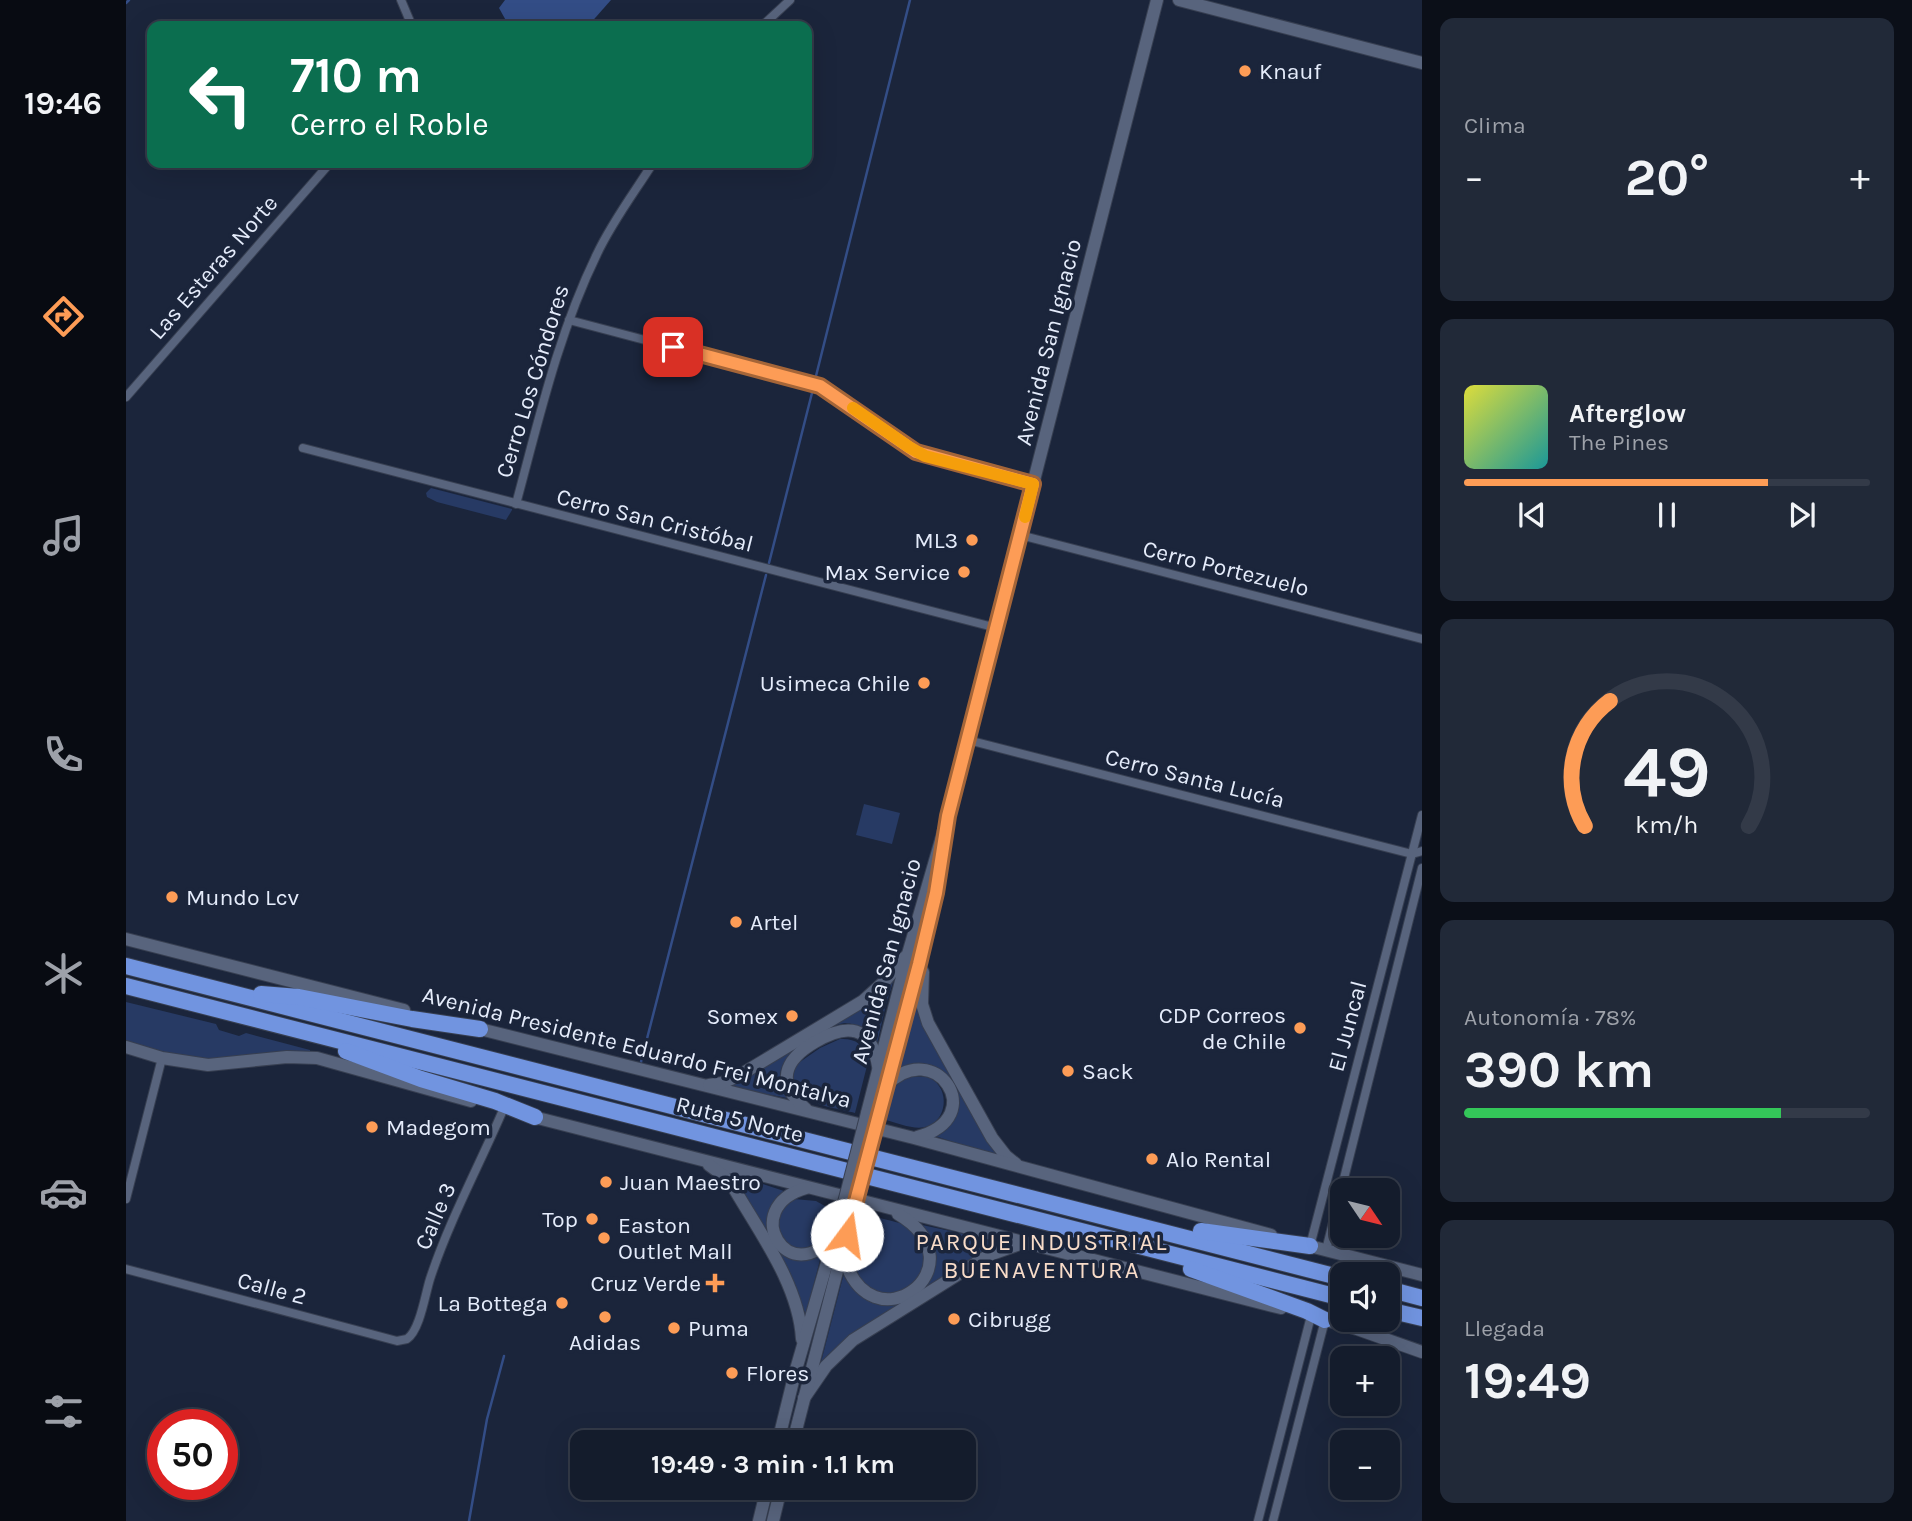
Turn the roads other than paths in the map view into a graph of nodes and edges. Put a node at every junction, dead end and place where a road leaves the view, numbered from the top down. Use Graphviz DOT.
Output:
graph roads {
  1 [pos="401,0"];
  2 [pos="790,0"];
  3 [pos="1157,0"];
  4 [pos="1179,0"];
  5 [pos="410,21"];
  6 [pos="767,21"];
  7 [pos="1422,63"];
  8 [pos="326,168"];
  9 [pos="650,168"];
  10 [pos="569,320"];
  11 [pos="126,397"];
  12 [pos="303,448"];
  13 [pos="1033,484"];
  14 [pos="516,504"];
  15 [pos="1020,535"];
  16 [pos="997,628"];
  17 [pos="1422,639"];
  18 [pos="968,740"];
  19 [pos="1422,815"];
  20 [pos="948,816"];
  21 [pos="1422,852"];
  22 [pos="1412,853"];
  23 [pos="1422,865"];
  24 [pos="126,939"];
  25 [pos="923,944"];
  26 [pos="908,954"];
  27 [pos="126,966"];
  28 [pos="126,986"];
  29 [pos="231,993"];
  30 [pos="285,1027"];
  31 [pos="480,1029"];
  32 [pos="126,1047"];
  33 [pos="162,1058"];
  34 [pos="878,1071"];
  35 [pos="701,1086"];
  36 [pos="886,1086"];
  37 [pos="503,1110"];
  38 [pos="809,1111"];
  39 [pos="872,1114"];
  40 [pos="535,1117"];
  41 [pos="914,1138"];
  42 [pos="704,1161"];
  43 [pos="1019,1166"];
  44 [pos="806,1188"];
  45 [pos="126,1199"];
  46 [pos="889,1209"];
  47 [pos="1095,1214"];
  48 [pos="846,1216"];
  49 [pos="837,1229"];
  50 [pos="1107,1237"];
  51 [pos="1024,1243"];
  52 [pos="1318,1248"];
  53 [pos="843,1253"];
  54 [pos="126,1269"];
  55 [pos="1330,1275"];
  56 [pos="1422,1275"];
  57 [pos="1400,1292"];
  58 [pos="1330,1295"];
  59 [pos="1422,1298"];
  60 [pos="1400,1313"];
  61 [pos="1318,1318"];
  62 [pos="1422,1318"];
  63 [pos="407,1339"];
  64 [pos="802,1350"];
  65 [pos="1422,1352"];
  66 [pos="796,1373"];
  67 [pos="809,1377"];
  68 [pos="1294,1381"];
  69 [pos="1308,1384"];
  70 [pos="804,1398"];
  71 [pos="781,1430"];
  72 [pos="796,1430"];
  73 [pos="764,1500"];
  74 [pos="778,1500"];
  75 [pos="759,1521"];
  76 [pos="773,1521"];
  77 [pos="1258,1521"];
  78 [pos="1273,1521"];
  1 -- 5 [label="street"];
  2 -- 6 [label="street"];
  3 -- 13 [label="main road, Avenida San Ignacio"];
  4 -- 7 [label="main road"];
  8 -- 11 [label="street, Las Esteras Norte"];
  9 -- 10 [label="street, Cerro Los Cóndores"];
  10 -- 13 [label="street"];
  10 -- 14 [label="street, Cerro Los Cóndores"];
  12 -- 14 [label="street, Cerro San Cristóbal"];
  13 -- 15 [label="main road, Avenida San Ignacio"];
  14 -- 16 [label="street, Cerro San Cristóbal"];
  15 -- 16 [label="main road, Avenida San Ignacio"];
  15 -- 17 [label="street, Cerro Portezuelo"];
  16 -- 18 [label="main road, Avenida San Ignacio"];
  18 -- 20 [label="main road, Avenida San Ignacio"];
  18 -- 22 [label="street, Cerro Santa Lucía"];
  19 -- 22 [label="street, El Juncal"];
  20 -- 25 [label="main road, Avenida San Ignacio"];
  20 -- 26 [label="main road, Avenida San Ignacio"];
  21 -- 22 [label="street, Cerro Santa Lucía"];
  22 -- 23 [label="street"];
  22 -- 52 [label="street, El Juncal"];
  23 -- 52 [label="street, El Juncal"];
  24 -- 31 [label="main road, Avenida Presidente Eduardo Frei Montalva"];
  25 -- 36 [label="main road, Avenida San Ignacio"];
  25 -- 43 [label="main road"];
  26 -- 34 [label="main road, Avenida San Ignacio"];
  26 -- 35 [label="main road"];
  27 -- 29 [label="highway, Ruta 5 Norte"];
  28 -- 30 [label="highway, Ruta 5 Norte"];
  29 -- 31 [label="highway"];
  29 -- 47 [label="highway, Ruta 5 Norte"];
  30 -- 40 [label="highway"];
  30 -- 50 [label="highway, Ruta 5 Norte"];
  31 -- 35 [label="main road, Avenida Presidente Eduardo Frei Montalva"];
  32 -- 33 [label="main road"];
  33 -- 37 [label="main road"];
  33 -- 45 [label="street"];
  34 -- 38 [label="main road"];
  34 -- 39 [label="main road, Avenida San Ignacio"];
  35 -- 38 [label="main road, Avenida Presidente Eduardo Frei Montalva"];
  36 -- 39 [label="main road, Avenida San Ignacio"];
  36 -- 41 [label="main road"];
  37 -- 40 [label="main road"];
  37 -- 63 [label="street, Calle 3"];
  38 -- 41 [label="main road, Avenida Presidente Eduardo Frei Montalva"];
  39 -- 48 [label="main road, Avenida San Ignacio, bridge"];
  40 -- 42 [label="main road"];
  41 -- 43 [label="main road, Avenida Presidente Eduardo Frei Montalva"];
  42 -- 44 [label="main road"];
  42 -- 64 [label="main road"];
  43 -- 52 [label="main road, Avenida Presidente Eduardo Frei Montalva"];
  44 -- 46 [label="main road"];
  44 -- 49 [label="main road"];
  46 -- 51 [label="main road"];
  46 -- 53 [label="main road"];
  47 -- 52 [label="highway"];
  47 -- 55 [label="highway, Ruta 5 Norte"];
  48 -- 49 [label="main road, Avenida San Ignacio"];
  48 -- 53 [label="main road, Avenida San Ignacio"];
  49 -- 64 [label="main road, Avenida San Ignacio"];
  50 -- 58 [label="highway, Ruta 5 Norte"];
  50 -- 61 [label="highway"];
  51 -- 61 [label="main road"];
  51 -- 70 [label="main road"];
  52 -- 56 [label="main road, Avenida Presidente Eduardo Frei Montalva"];
  53 -- 67 [label="main road, Avenida San Ignacio"];
  54 -- 63 [label="street, Calle 2"];
  57 -- 59 [label="highway"];
  60 -- 62 [label="highway"];
  61 -- 65 [label="main road"];
  61 -- 68 [label="street"];
  61 -- 69 [label="street"];
  64 -- 66 [label="main road, Avenida San Ignacio"];
  66 -- 67 [label="main road"];
  66 -- 71 [label="main road, Avenida San Ignacio"];
  67 -- 70 [label="main road, Avenida San Ignacio"];
  68 -- 69 [label="street"];
  68 -- 77 [label="street"];
  69 -- 78 [label="street"];
  70 -- 72 [label="main road, Avenida San Ignacio"];
  73 -- 75 [label="main road"];
  74 -- 76 [label="main road"];
}
